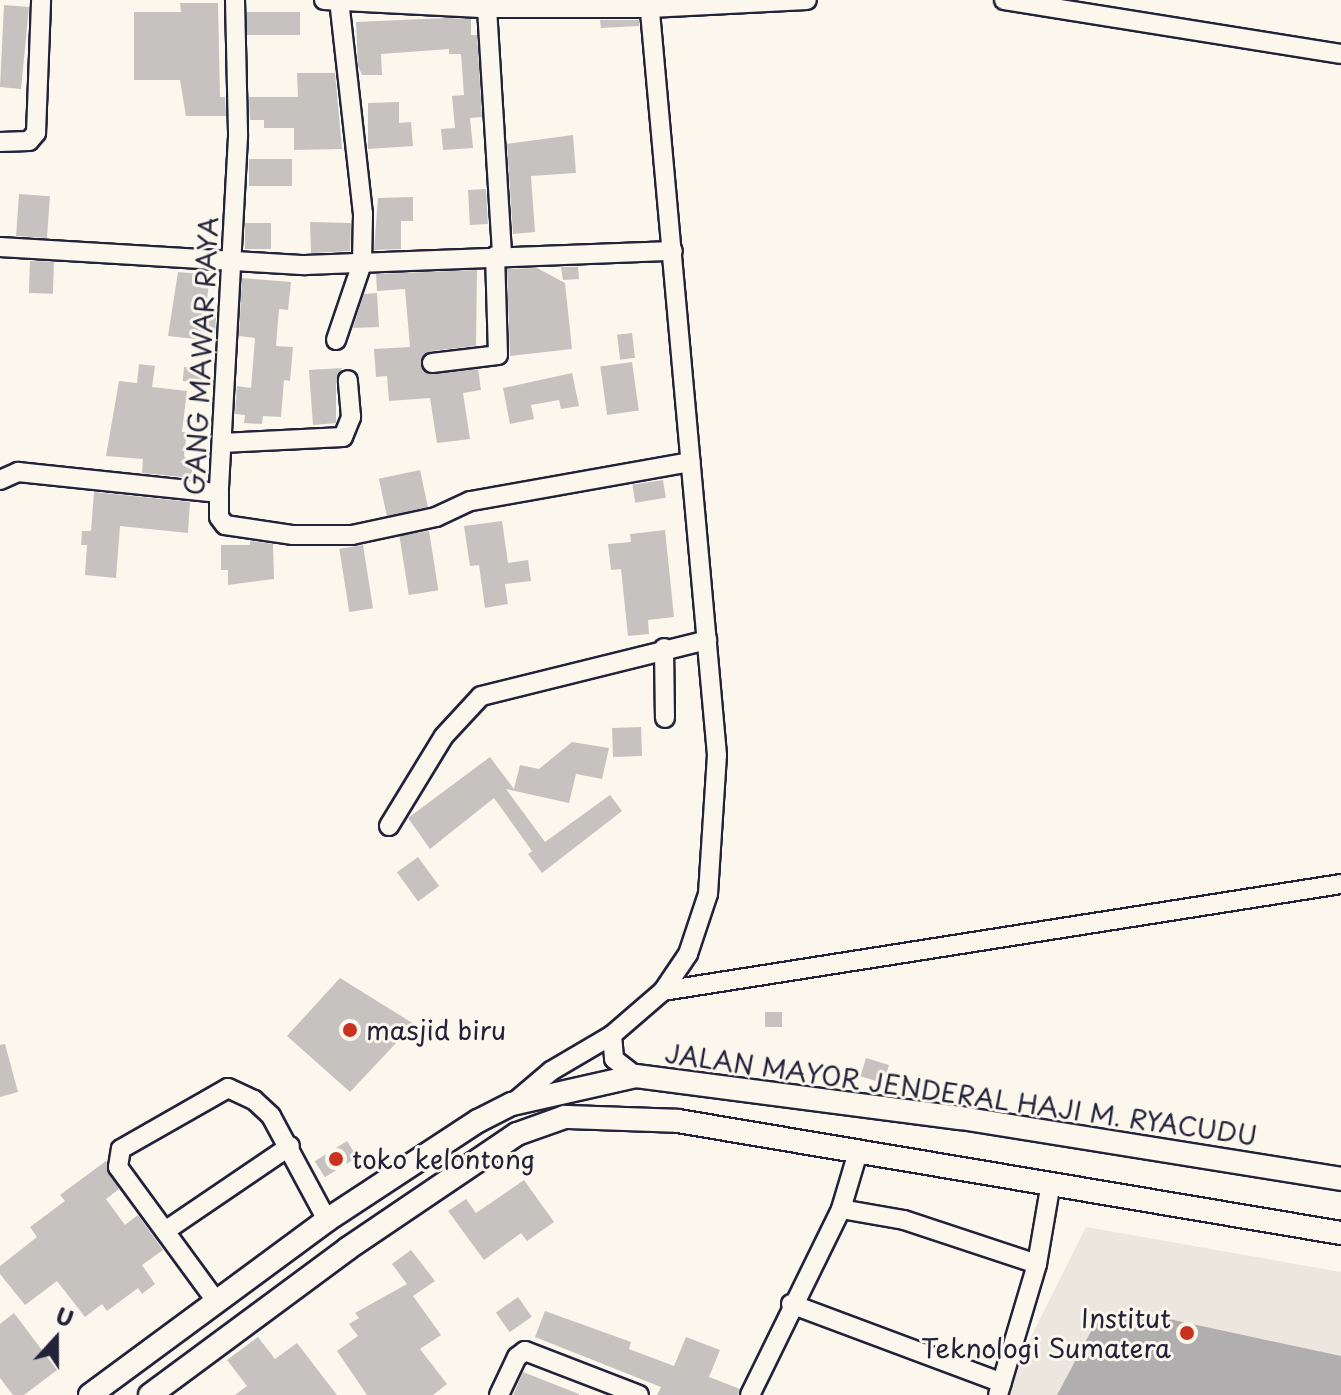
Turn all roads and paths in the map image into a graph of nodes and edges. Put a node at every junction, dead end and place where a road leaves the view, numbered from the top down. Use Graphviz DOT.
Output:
graph roads {
  1 [pos="41,0"];
  2 [pos="235,0"];
  3 [pos="807,0"];
  4 [pos="1004,0"];
  5 [pos="332,1"];
  6 [pos="649,4"];
  7 [pos="483,5"];
  8 [pos="1341,54"];
  9 [pos="0,142"];
  10 [pos="0,247"];
  11 [pos="673,251"];
  12 [pos="499,255"];
  13 [pos="362,263"];
  14 [pos="231,264"];
  15 [pos="336,340"];
  16 [pos="432,363"];
  17 [pos="348,380"];
  18 [pos="222,443"];
  19 [pos="691,462"];
  20 [pos="0,480"];
  21 [pos="219,493"];
  22 [pos="707,640"];
  23 [pos="664,648"];
  24 [pos="665,718"];
  25 [pos="389,826"];
  26 [pos="1341,884"];
  27 [pos="663,991"];
  28 [pos="612,1035"];
  29 [pos="636,1076"];
  30 [pos="512,1104"];
  31 [pos="290,1146"];
  32 [pos="858,1152"];
  33 [pos="1341,1179"];
  34 [pos="1051,1182"];
  35 [pos="841,1209"];
  36 [pos="327,1220"];
  37 [pos="165,1231"];
  38 [pos="1341,1233"];
  39 [pos="347,1249"];
  40 [pos="1037,1264"];
  41 [pos="216,1301"];
  42 [pos="791,1304"];
  43 [pos="604,1388"];
  44 [pos="1000,1389"];
  45 [pos="90,1395"];
  46 [pos="150,1395"];
  47 [pos="499,1395"];
  48 [pos="639,1395"];
  49 [pos="750,1395"];
  1 -- 9 [label="street"];
  2 -- 14 [label="street, GANG MAWAR RAYA"];
  3 -- 6 [label="street"];
  4 -- 8 [label="street"];
  5 -- 7 [label="street"];
  5 -- 13 [label="street"];
  6 -- 7 [label="street"];
  6 -- 11 [label="street"];
  7 -- 12 [label="street"];
  10 -- 14 [label="street"];
  11 -- 12 [label="street"];
  11 -- 19 [label="street"];
  12 -- 13 [label="street"];
  12 -- 16 [label="street"];
  13 -- 14 [label="street"];
  13 -- 15 [label="street"];
  14 -- 18 [label="street, GANG MAWAR RAYA"];
  17 -- 18 [label="street"];
  18 -- 21 [label="street, GANG MAWAR RAYA"];
  19 -- 21 [label="street, GANG MAWAR RAYA"];
  19 -- 22 [label="street"];
  20 -- 21 [label="street"];
  22 -- 23 [label="street"];
  22 -- 27 [label="street"];
  23 -- 24 [label="street"];
  23 -- 25 [label="street"];
  26 -- 27 [label="street"];
  27 -- 28 [label="street"];
  28 -- 29 [label="street"];
  28 -- 30 [label="street"];
  29 -- 30 [label="main road, JALAN MAYOR JENDERAL HAJI M. RYACUDU"];
  29 -- 33 [label="main road, JALAN MAYOR JENDERAL HAJI M. RYACUDU"];
  30 -- 36 [label="main road, JALAN MAYOR JENDERAL HAJI M. RYACUDU"];
  31 -- 36 [label="street"];
  31 -- 37 [label="street"];
  31 -- 37 [label="street"];
  32 -- 34 [label="main road"];
  32 -- 35 [label="street"];
  32 -- 39 [label="main road"];
  34 -- 38 [label="main road"];
  34 -- 40 [label="street"];
  35 -- 40 [label="street"];
  35 -- 42 [label="street"];
  36 -- 39 [label="main road"];
  36 -- 41 [label="main road, JALAN MAYOR JENDERAL HAJI M. RYACUDU"];
  37 -- 41 [label="street"];
  39 -- 46 [label="main road"];
  40 -- 44 [label="street"];
  41 -- 45 [label="main road, JALAN MAYOR JENDERAL HAJI M. RYACUDU"];
  42 -- 44 [label="street"];
  42 -- 49 [label="street"];
  43 -- 47 [label="street"];
  43 -- 48 [label="street"];
}
